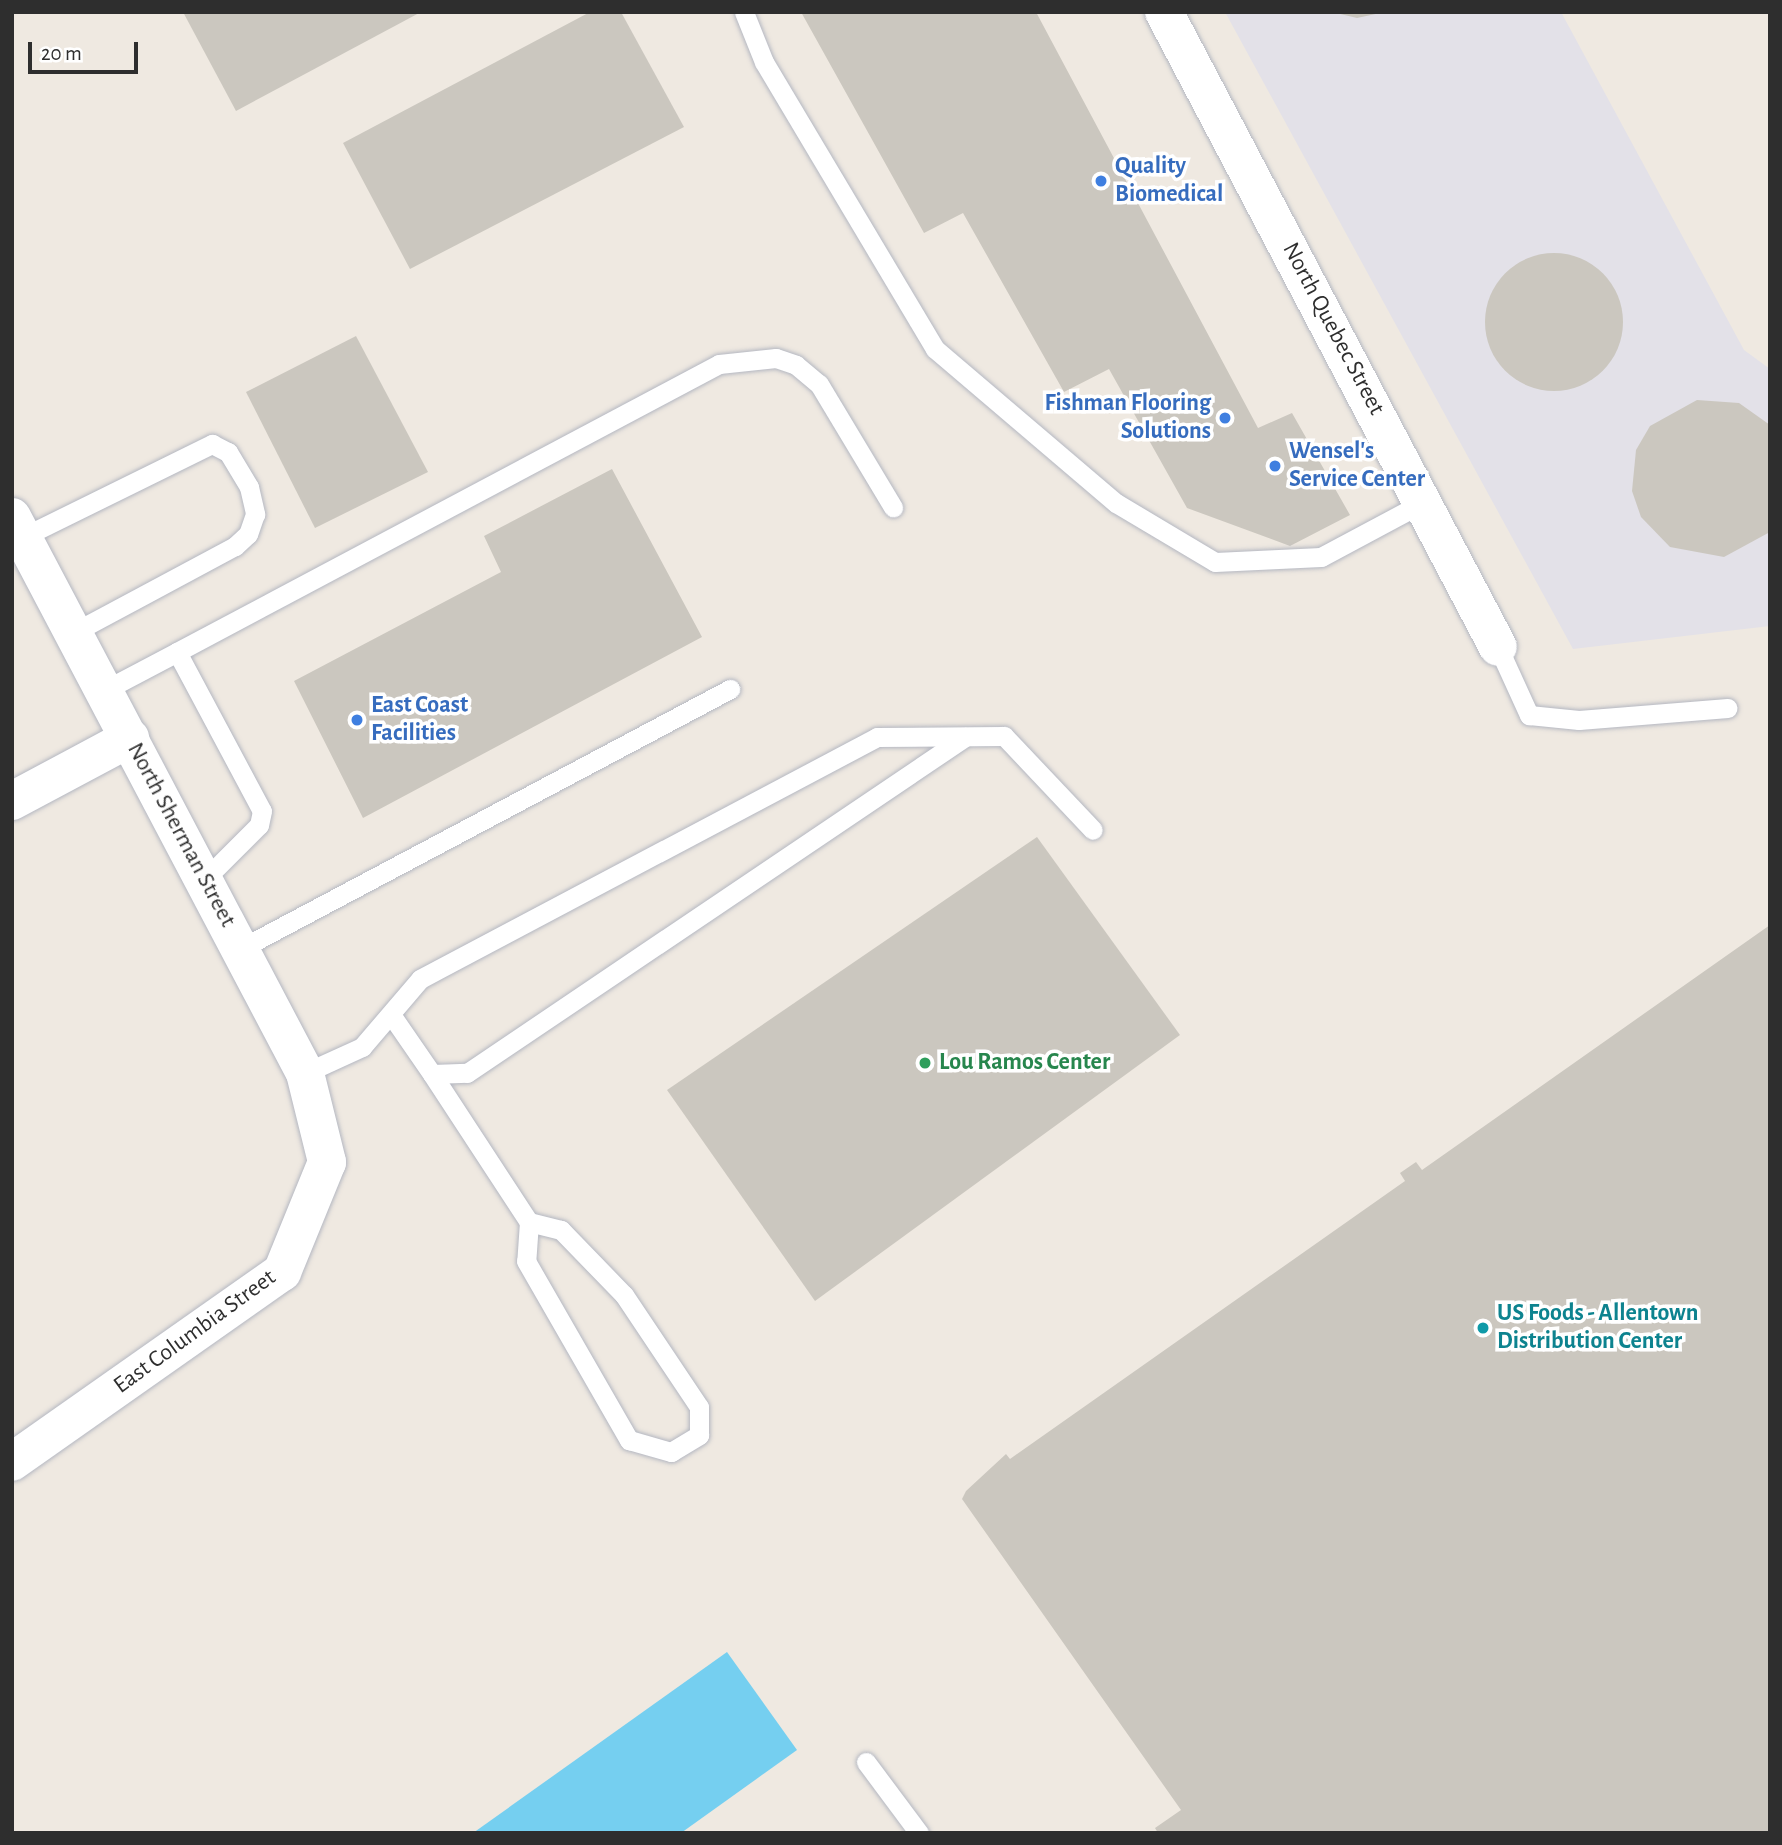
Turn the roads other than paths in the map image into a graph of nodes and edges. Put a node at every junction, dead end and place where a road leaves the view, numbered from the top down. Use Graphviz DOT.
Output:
graph roads {
  1 [pos="744,12"];
  2 [pos="1164,12"];
  3 [pos="1426,501"];
  4 [pos="892,506"];
  5 [pos="18,527"];
  6 [pos="73,633"];
  7 [pos="1498,648"];
  8 [pos="177,652"];
  9 [pos="730,689"];
  10 [pos="104,690"];
  11 [pos="1728,708"];
  12 [pos="965,737"];
  13 [pos="130,738"];
  14 [pos="12,801"];
  15 [pos="1093,830"];
  16 [pos="204,880"];
  17 [pos="240,949"];
  18 [pos="392,1016"];
  19 [pos="305,1073"];
  20 [pos="432,1074"];
  21 [pos="327,1162"];
  22 [pos="529,1222"];
  23 [pos="12,1462"];
  24 [pos="866,1762"];
  25 [pos="919,1833"];
  1 -- 3 [label="lane"];
  2 -- 3 [label="street, North Quebec Street"];
  3 -- 7 [label="street, North Quebec Street"];
  4 -- 8 [label="lane"];
  5 -- 6 [label="street, North Sherman Street"];
  5 -- 6 [label="lane"];
  6 -- 10 [label="street, North Sherman Street"];
  7 -- 11 [label="lane"];
  8 -- 10 [label="lane"];
  8 -- 16 [label="lane"];
  9 -- 17 [label="lane"];
  10 -- 13 [label="street, North Sherman Street"];
  12 -- 15 [label="lane"];
  12 -- 18 [label="lane"];
  12 -- 20 [label="lane"];
  13 -- 14 [label="street"];
  13 -- 16 [label="street, North Sherman Street"];
  16 -- 17 [label="street, North Sherman Street"];
  17 -- 19 [label="street, North Sherman Street"];
  18 -- 19 [label="lane"];
  18 -- 20 [label="lane"];
  19 -- 21 [label="street, North Sherman Street"];
  20 -- 22 [label="lane"];
  21 -- 23 [label="street, East Columbia Street"];
  22 -- 22 [label="lane"];
  24 -- 25 [label="lane"];
}
